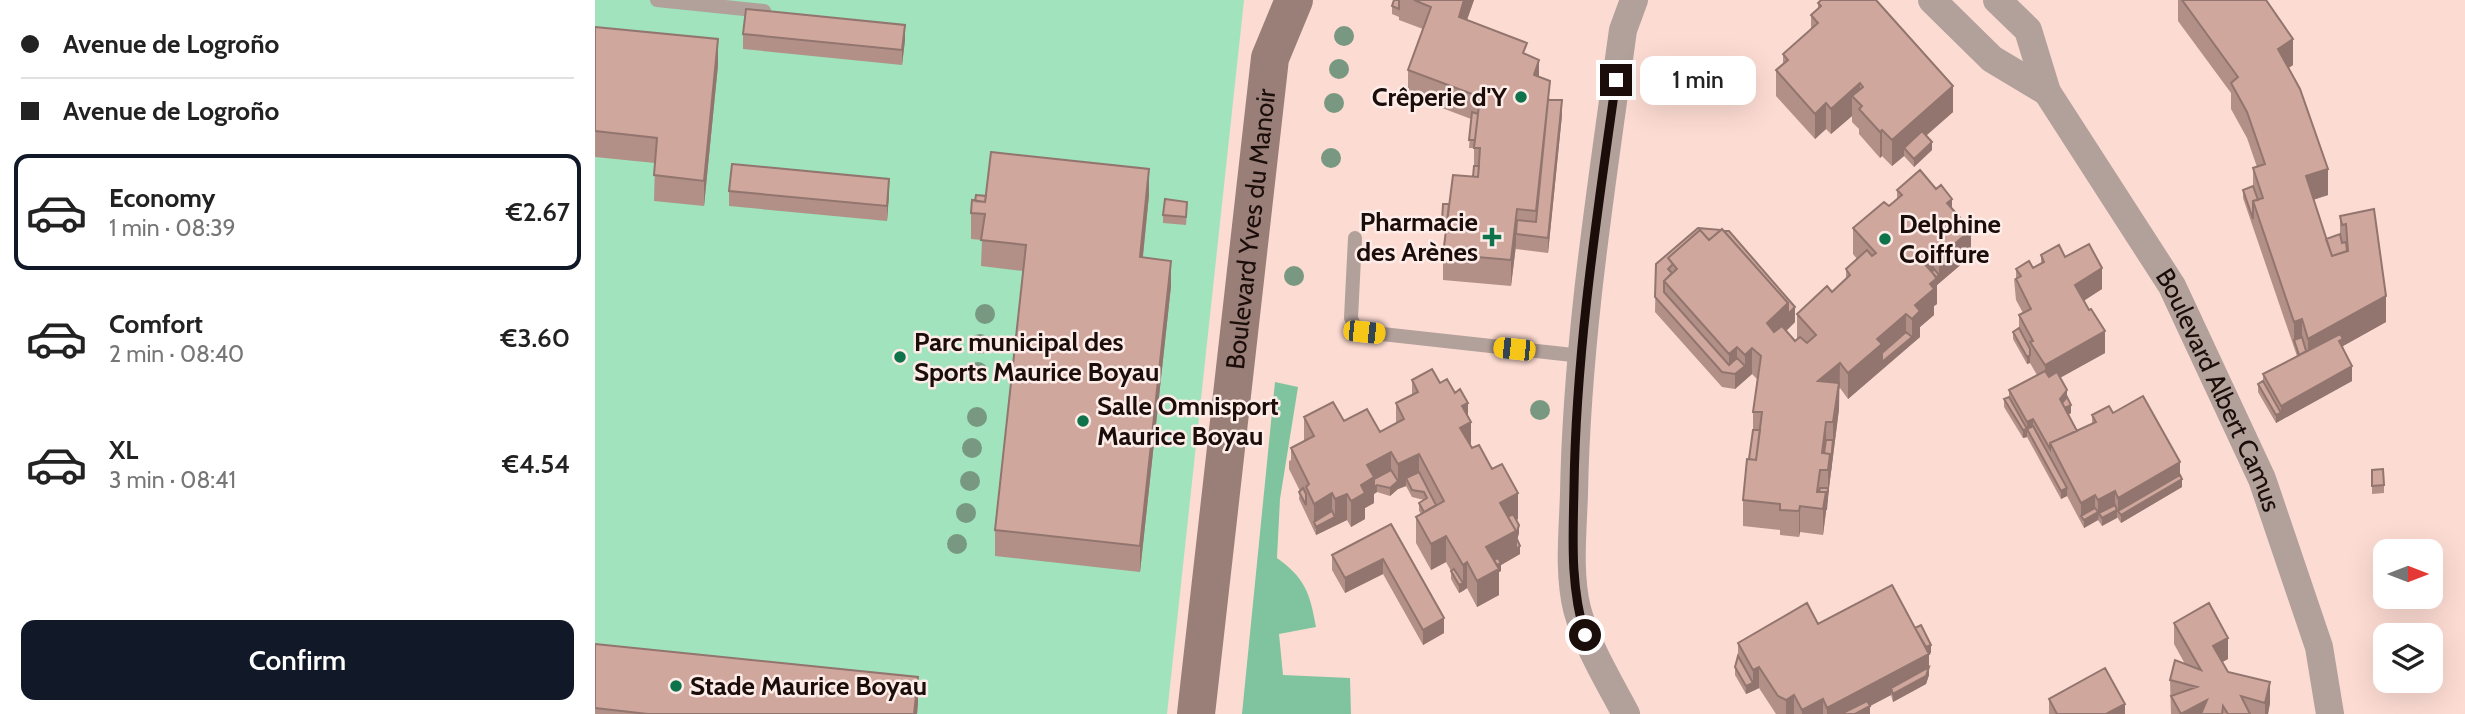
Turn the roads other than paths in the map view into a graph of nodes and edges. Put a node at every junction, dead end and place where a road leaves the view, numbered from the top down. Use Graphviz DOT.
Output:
graph roads {
  1 [pos="657,0"];
  2 [pos="1274,0"];
  3 [pos="1294,0"];
  4 [pos="1634,0"];
  5 [pos="1932,0"];
  6 [pos="1997,0"];
  7 [pos="732,4"];
  8 [pos="785,13"];
  9 [pos="1270,58"];
  10 [pos="2047,92"];
  11 [pos="1355,238"];
  12 [pos="1582,356"];
  13 [pos="1196,714"];
  14 [pos="1626,714"];
  15 [pos="2330,714"];
  1 -- 7 [label="lane"];
  2 -- 9 [label="main road"];
  3 -- 9 [label="main road, Boulevard Yves du Manoir"];
  4 -- 12 [label="street"];
  5 -- 10 [label="street, Boulevard Albert Camus"];
  6 -- 10 [label="street, Boulevard Albert Camus"];
  7 -- 8 [label="lane"];
  9 -- 13 [label="main road, Boulevard Yves du Manoir"];
  10 -- 15 [label="street, Boulevard Albert Camus"];
  11 -- 12 [label="lane"];
  12 -- 14 [label="street"];
}
